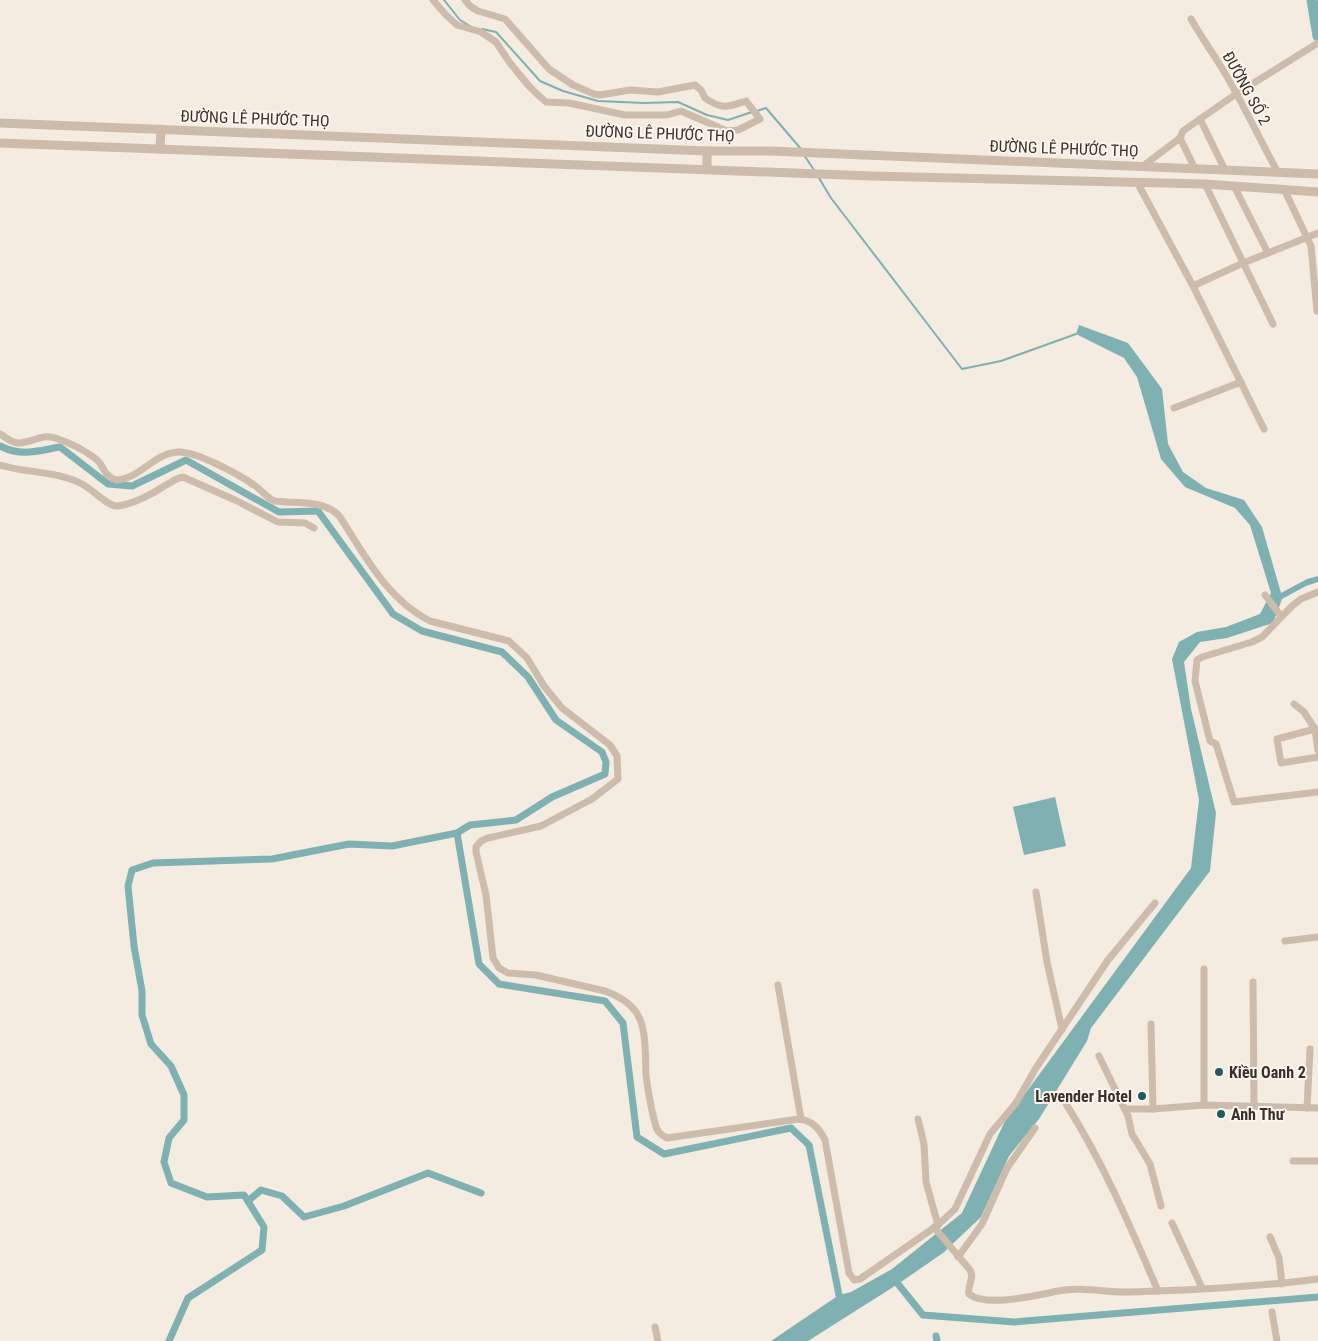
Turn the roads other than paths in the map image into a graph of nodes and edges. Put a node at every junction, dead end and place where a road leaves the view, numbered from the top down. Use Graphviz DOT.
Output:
graph roads {
  1 [pos="433,0"];
  2 [pos="465,0"];
  3 [pos="1192,19"];
  4 [pos="1318,43"];
  5 [pos="1236,94"];
  6 [pos="1200,119"];
  7 [pos="0,123"];
  8 [pos="161,129"];
  9 [pos="1180,138"];
  10 [pos="0,143"];
  11 [pos="160,149"];
  12 [pos="707,151"];
  13 [pos="1103,165"];
  14 [pos="1144,166"];
  15 [pos="707,169"];
  16 [pos="1195,169"];
  17 [pos="1225,170"];
  18 [pos="1277,171"];
  19 [pos="1318,174"];
  20 [pos="1102,181"];
  21 [pos="1137,182"];
  22 [pos="1205,184"];
  23 [pos="1234,186"];
  24 [pos="1284,189"];
  25 [pos="1318,192"];
  26 [pos="1318,232"];
  27 [pos="1307,237"];
  28 [pos="1268,253"];
  29 [pos="1243,263"];
  30 [pos="1193,286"];
  31 [pos="1317,311"];
  32 [pos="1273,324"];
  33 [pos="1241,382"];
  34 [pos="1174,408"];
  35 [pos="1264,429"];
  36 [pos="0,434"];
  37 [pos="0,465"];
  38 [pos="314,528"];
  39 [pos="1318,592"];
  40 [pos="1265,595"];
  41 [pos="1279,614"];
  42 [pos="1294,704"];
  43 [pos="1315,729"];
  44 [pos="1318,750"];
  45 [pos="1318,757"];
  46 [pos="1318,792"];
  47 [pos="1036,892"];
  48 [pos="1155,903"];
  49 [pos="1318,937"];
  50 [pos="1285,941"];
  51 [pos="1204,969"];
  52 [pos="1254,982"];
  53 [pos="778,985"];
  54 [pos="1151,1024"];
  55 [pos="1062,1030"];
  56 [pos="1310,1049"];
  57 [pos="1099,1056"];
  58 [pos="1066,1104"];
  59 [pos="1204,1105"];
  60 [pos="1254,1106"];
  61 [pos="1125,1108"];
  62 [pos="1307,1108"];
  63 [pos="1318,1108"];
  64 [pos="1153,1109"];
  65 [pos="801,1119"];
  66 [pos="918,1119"];
  67 [pos="1036,1128"];
  68 [pos="1293,1161"];
  69 [pos="1318,1161"];
  70 [pos="1161,1206"];
  71 [pos="1172,1223"];
  72 [pos="936,1228"];
  73 [pos="1270,1237"];
  74 [pos="957,1255"];
  75 [pos="1318,1279"];
  76 [pos="1282,1284"];
  77 [pos="1202,1288"];
  78 [pos="1158,1291"];
  79 [pos="1272,1312"];
  80 [pos="655,1327"];
  81 [pos="658,1341"];
  82 [pos="1277,1341"];
  1 -- 2 [label="street"];
  3 -- 5 [label="street, ĐƯỜNG SỐ 2"];
  4 -- 5 [label="street"];
  5 -- 6 [label="street"];
  5 -- 18 [label="street, ĐƯỜNG SỐ 2"];
  6 -- 9 [label="street"];
  6 -- 17 [label="street"];
  7 -- 8 [label="street, ĐƯỜNG LÊ PHƯỚC THỌ"];
  8 -- 11 [label="street"];
  8 -- 12 [label="street, ĐƯỜNG LÊ PHƯỚC THỌ"];
  9 -- 14 [label="street"];
  9 -- 16 [label="street"];
  10 -- 11 [label="street, ĐƯỜNG LÊ PHƯỚC THỌ"];
  11 -- 15 [label="street, ĐƯỜNG LÊ PHƯỚC THỌ"];
  12 -- 13 [label="street, ĐƯỜNG LÊ PHƯỚC THỌ"];
  12 -- 15 [label="street"];
  13 -- 14 [label="street, ĐƯỜNG LÊ PHƯỚC THỌ"];
  13 -- 20 [label="street"];
  14 -- 16 [label="street, ĐƯỜNG LÊ PHƯỚC THỌ"];
  15 -- 20 [label="street, ĐƯỜNG LÊ PHƯỚC THỌ"];
  16 -- 17 [label="street, ĐƯỜNG LÊ PHƯỚC THỌ"];
  17 -- 18 [label="street, ĐƯỜNG LÊ PHƯỚC THỌ"];
  18 -- 19 [label="street, ĐƯỜNG LÊ PHƯỚC THỌ"];
  20 -- 21 [label="street, ĐƯỜNG LÊ PHƯỚC THỌ"];
  21 -- 22 [label="street, ĐƯỜNG LÊ PHƯỚC THỌ"];
  21 -- 30 [label="street"];
  22 -- 23 [label="street, ĐƯỜNG LÊ PHƯỚC THỌ"];
  22 -- 29 [label="street"];
  23 -- 24 [label="street, ĐƯỜNG LÊ PHƯỚC THỌ"];
  23 -- 28 [label="street"];
  24 -- 25 [label="street, ĐƯỜNG LÊ PHƯỚC THỌ"];
  24 -- 27 [label="street"];
  26 -- 27 [label="street"];
  27 -- 28 [label="street"];
  27 -- 31 [label="street"];
  28 -- 29 [label="street"];
  29 -- 30 [label="street"];
  29 -- 32 [label="street"];
  30 -- 33 [label="street"];
  33 -- 34 [label="street"];
  33 -- 35 [label="street"];
  36 -- 65 [label="street"];
  37 -- 38 [label="street"];
  39 -- 41 [label="street"];
  40 -- 41 [label="street"];
  41 -- 46 [label="street"];
  42 -- 43 [label="street"];
  43 -- 44 [label="street"];
  43 -- 45 [label="street"];
  47 -- 55 [label="street"];
  48 -- 55 [label="street"];
  49 -- 50 [label="street"];
  51 -- 59 [label="street"];
  52 -- 60 [label="street"];
  53 -- 65 [label="street"];
  54 -- 64 [label="street"];
  55 -- 72 [label="street"];
  56 -- 62 [label="street"];
  57 -- 61 [label="street"];
  58 -- 78 [label="street"];
  59 -- 60 [label="street"];
  59 -- 64 [label="street"];
  60 -- 62 [label="street"];
  61 -- 64 [label="street"];
  61 -- 70 [label="street"];
  62 -- 63 [label="street"];
  65 -- 72 [label="street"];
  66 -- 72 [label="street"];
  67 -- 74 [label="street"];
  68 -- 69 [label="street"];
  71 -- 77 [label="street"];
  72 -- 74 [label="street"];
  73 -- 76 [label="street"];
  74 -- 78 [label="street"];
  75 -- 76 [label="street"];
  76 -- 77 [label="street"];
  77 -- 78 [label="street"];
  79 -- 82 [label="street"];
  80 -- 81 [label="street"];
}
